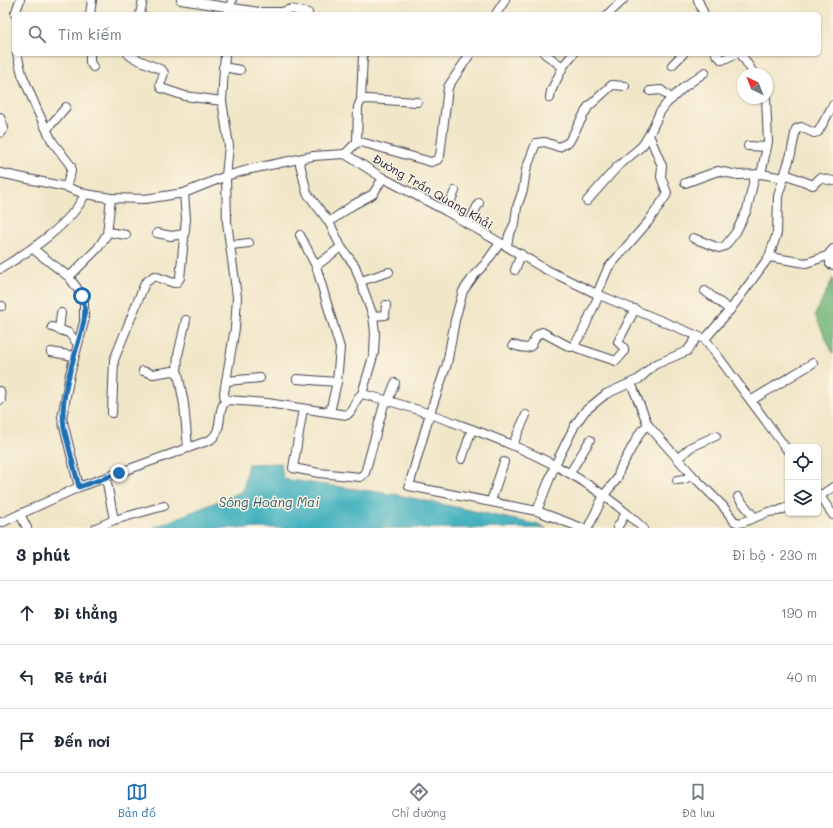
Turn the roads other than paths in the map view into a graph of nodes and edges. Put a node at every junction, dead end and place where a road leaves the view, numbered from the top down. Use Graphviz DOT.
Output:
graph roads {
  1 [pos="20,0"];
  2 [pos="92,0"];
  3 [pos="143,0"];
  4 [pos="181,0"];
  5 [pos="504,0"];
  6 [pos="621,0"];
  7 [pos="698,0"];
  8 [pos="230,7"];
  9 [pos="16,12"];
  10 [pos="90,12"];
  11 [pos="140,12"];
  12 [pos="264,12"];
  13 [pos="264,12"];
  14 [pos="282,12"];
  15 [pos="282,12"];
  16 [pos="301,12"];
  17 [pos="497,12"];
  18 [pos="610,12"];
  19 [pos="703,12"];
  20 [pos="18,56"];
  21 [pos="90,56"];
  22 [pos="130,56"];
  23 [pos="224,56"];
  24 [pos="364,56"];
  25 [pos="469,56"];
  26 [pos="548,56"];
  27 [pos="571,56"];
  28 [pos="681,56"];
  29 [pos="718,56"];
  30 [pos="731,56"];
  31 [pos="742,56"];
  32 [pos="564,65"];
  33 [pos="672,65"];
  34 [pos="93,67"];
  35 [pos="223,67"];
  36 [pos="750,68"];
  37 [pos="240,70"];
  38 [pos="704,72"];
  39 [pos="625,86"];
  40 [pos="650,90"];
  41 [pos="550,98"];
  42 [pos="672,99"];
  43 [pos="361,100"];
  44 [pos="222,101"];
  45 [pos="417,102"];
  46 [pos="766,104"];
  47 [pos="833,105"];
  48 [pos="66,107"];
  49 [pos="0,117"];
  50 [pos="48,128"];
  51 [pos="0,133"];
  52 [pos="649,135"];
  53 [pos="357,142"];
  54 [pos="748,146"];
  55 [pos="766,146"];
  56 [pos="345,154"];
  57 [pos="299,160"];
  58 [pos="0,174"];
  59 [pos="758,175"];
  60 [pos="226,176"];
  61 [pos="784,176"];
  62 [pos="383,178"];
  63 [pos="833,181"];
  64 [pos="685,183"];
  65 [pos="66,187"];
  66 [pos="455,191"];
  67 [pos="184,193"];
  68 [pos="85,194"];
  69 [pos="111,198"];
  70 [pos="587,201"];
  71 [pos="479,203"];
  72 [pos="446,211"];
  73 [pos="329,222"];
  74 [pos="468,224"];
  75 [pos="108,232"];
  76 [pos="157,233"];
  77 [pos="184,234"];
  78 [pos="126,235"];
  79 [pos="300,235"];
  80 [pos="693,238"];
  81 [pos="249,243"];
  82 [pos="503,244"];
  83 [pos="231,245"];
  84 [pos="341,247"];
  85 [pos="33,249"];
  86 [pos="831,251"];
  87 [pos="521,254"];
  88 [pos="768,257"];
  89 [pos="833,265"];
  90 [pos="316,266"];
  91 [pos="0,269"];
  92 [pos="515,270"];
  93 [pos="389,272"];
  94 [pos="69,277"];
  95 [pos="361,281"];
  96 [pos="705,291"];
  97 [pos="598,295"];
  98 [pos="386,305"];
  99 [pos="635,309"];
  100 [pos="730,310"];
  101 [pos="61,313"];
  102 [pos="373,316"];
  103 [pos="186,320"];
  104 [pos="702,337"];
  105 [pos="77,343"];
  106 [pos="513,345"];
  107 [pos="575,346"];
  108 [pos="51,352"];
  109 [pos="74,356"];
  110 [pos="813,363"];
  111 [pos="143,372"];
  112 [pos="177,372"];
  113 [pos="260,378"];
  114 [pos="297,379"];
  115 [pos="226,381"];
  116 [pos="337,382"];
  117 [pos="395,383"];
  118 [pos="630,383"];
  119 [pos="362,394"];
  120 [pos="752,400"];
  121 [pos="387,401"];
  122 [pos="224,402"];
  123 [pos="303,409"];
  124 [pos="330,412"];
  125 [pos="112,413"];
  126 [pos="430,414"];
  127 [pos="526,415"];
  128 [pos="648,425"];
  129 [pos="472,429"];
  130 [pos="716,436"];
  131 [pos="590,440"];
  132 [pos="513,444"];
  133 [pos="785,447"];
  134 [pos="188,448"];
  135 [pos="462,459"];
  136 [pos="677,459"];
  137 [pos="504,462"];
  138 [pos="555,464"];
  139 [pos="570,473"];
  140 [pos="692,475"];
  141 [pos="106,478"];
  142 [pos="677,480"];
  143 [pos="79,487"];
  144 [pos="833,488"];
  145 [pos="821,493"];
  146 [pos="604,495"];
  147 [pos="738,497"];
  148 [pos="821,497"];
  149 [pos="490,501"];
  150 [pos="164,506"];
  151 [pos="785,508"];
  152 [pos="537,511"];
  153 [pos="626,513"];
  154 [pos="20,514"];
  155 [pos="833,515"];
  156 [pos="754,517"];
  157 [pos="114,520"];
  158 [pos="0,522"];
  159 [pos="27,528"];
  160 [pos="96,528"];
  161 [pos="582,528"];
  162 [pos="588,528"];
  163 [pos="617,528"];
  164 [pos="644,528"];
  1 -- 9 [label="street"];
  2 -- 10 [label="street"];
  3 -- 11 [label="street"];
  4 -- 8 [label="street"];
  5 -- 17 [label="street"];
  6 -- 18 [label="street"];
  7 -- 19 [label="street"];
  8 -- 13 [label="street"];
  12 -- 15 [label="street"];
  14 -- 16 [label="street"];
  20 -- 50 [label="street"];
  21 -- 34 [label="street"];
  22 -- 44 [label="street"];
  23 -- 35 [label="street"];
  24 -- 43 [label="street"];
  25 -- 53 [label="street"];
  26 -- 32 [label="street"];
  27 -- 32 [label="street"];
  28 -- 33 [label="street"];
  29 -- 30 [label="street"];
  31 -- 36 [label="street"];
  32 -- 41 [label="street"];
  35 -- 37 [label="street"];
  35 -- 44 [label="street"];
  38 -- 42 [label="street"];
  39 -- 82 [label="street"];
  40 -- 42 [label="street"];
  42 -- 52 [label="street"];
  43 -- 45 [label="street"];
  43 -- 53 [label="street"];
  44 -- 60 [label="street"];
  46 -- 55 [label="street"];
  47 -- 61 [label="street"];
  48 -- 50 [label="street"];
  49 -- 51 [label="street"];
  50 -- 65 [label="street"];
  52 -- 70 [label="street"];
  52 -- 97 [label="street"];
  53 -- 56 [label="street"];
  54 -- 55 [label="street"];
  55 -- 59 [label="street"];
  56 -- 57 [label="street"];
  56 -- 62 [label="street, Đường Trần Quang Khải"];
  57 -- 60 [label="street"];
  57 -- 73 [label="street"];
  58 -- 65 [label="street"];
  59 -- 61 [label="street"];
  59 -- 64 [label="street"];
  59 -- 80 [label="street"];
  60 -- 67 [label="street"];
  60 -- 83 [label="street"];
  61 -- 63 [label="street"];
  61 -- 88 [label="street"];
  62 -- 72 [label="street, Đường Trần Quang Khải"];
  62 -- 73 [label="street"];
  65 -- 68 [label="street"];
  66 -- 72 [label="street"];
  67 -- 69 [label="street"];
  67 -- 77 [label="street"];
  68 -- 69 [label="street"];
  68 -- 85 [label="street"];
  69 -- 75 [label="street"];
  71 -- 74 [label="street"];
  72 -- 74 [label="street, Đường Trần Quang Khải"];
  73 -- 84 [label="street"];
  74 -- 82 [label="street, Đường Trần Quang Khải"];
  75 -- 78 [label="street"];
  75 -- 94 [label="street"];
  76 -- 77 [label="street"];
  77 -- 125 [label="street"];
  79 -- 90 [label="street"];
  81 -- 83 [label="street"];
  82 -- 87 [label="street, Đường Trần Quang Khải"];
  82 -- 126 [label="street"];
  83 -- 115 [label="street"];
  84 -- 90 [label="street"];
  84 -- 95 [label="street"];
  85 -- 91 [label="street"];
  85 -- 94 [label="street"];
  86 -- 88 [label="street"];
  86 -- 89 [label="street"];
  87 -- 92 [label="street"];
  87 -- 97 [label="street, Đường Trần Quang Khải"];
  88 -- 100 [label="street"];
  90 -- 116 [label="street"];
  93 -- 95 [label="street"];
  94 -- 105 [label="street"];
  95 -- 102 [label="street"];
  96 -- 100 [label="street"];
  97 -- 99 [label="street, Đường Trần Quang Khải"];
  97 -- 107 [label="street"];
  98 -- 102 [label="street"];
  99 -- 104 [label="street, Đường Trần Quang Khải"];
  99 -- 107 [label="street"];
  100 -- 104 [label="street"];
  101 -- 105 [label="street"];
  102 -- 119 [label="street"];
  103 -- 112 [label="street"];
  104 -- 118 [label="street"];
  104 -- 120 [label="street, Đường Trần Quang Khải"];
  105 -- 109 [label="street"];
  106 -- 107 [label="street"];
  108 -- 109 [label="street"];
  109 -- 143 [label="street"];
  110 -- 120 [label="street"];
  111 -- 112 [label="street"];
  112 -- 134 [label="street"];
  113 -- 115 [label="street"];
  114 -- 116 [label="street"];
  115 -- 122 [label="street"];
  116 -- 124 [label="street"];
  117 -- 121 [label="street"];
  118 -- 128 [label="street"];
  118 -- 138 [label="street"];
  119 -- 121 [label="street"];
  119 -- 124 [label="street"];
  120 -- 133 [label="street, Đường Trần Quang Khải"];
  121 -- 123 [label="street"];
  121 -- 126 [label="street"];
  122 -- 123 [label="street"];
  122 -- 134 [label="street"];
  123 -- 124 [label="street"];
  126 -- 129 [label="street"];
  126 -- 149 [label="street"];
  127 -- 132 [label="street"];
  128 -- 136 [label="street"];
  128 -- 146 [label="street"];
  129 -- 132 [label="street"];
  129 -- 135 [label="street"];
  130 -- 136 [label="street"];
  131 -- 139 [label="street"];
  132 -- 138 [label="street"];
  134 -- 141 [label="street"];
  136 -- 140 [label="street"];
  137 -- 149 [label="street"];
  138 -- 139 [label="street"];
  138 -- 152 [label="street"];
  139 -- 146 [label="street"];
  140 -- 142 [label="street"];
  140 -- 156 [label="street"];
  141 -- 143 [label="street"];
  141 -- 157 [label="street"];
  143 -- 154 [label="street"];
  144 -- 145 [label="street"];
  146 -- 153 [label="street"];
  146 -- 162 [label="street"];
  147 -- 156 [label="street"];
  148 -- 155 [label="street"];
  149 -- 152 [label="street"];
  150 -- 157 [label="street"];
  151 -- 156 [label="street"];
  152 -- 161 [label="street"];
  153 -- 163 [label="street"];
  153 -- 164 [label="street"];
  154 -- 158 [label="street"];
  154 -- 159 [label="street"];
  157 -- 160 [label="street"];
}
